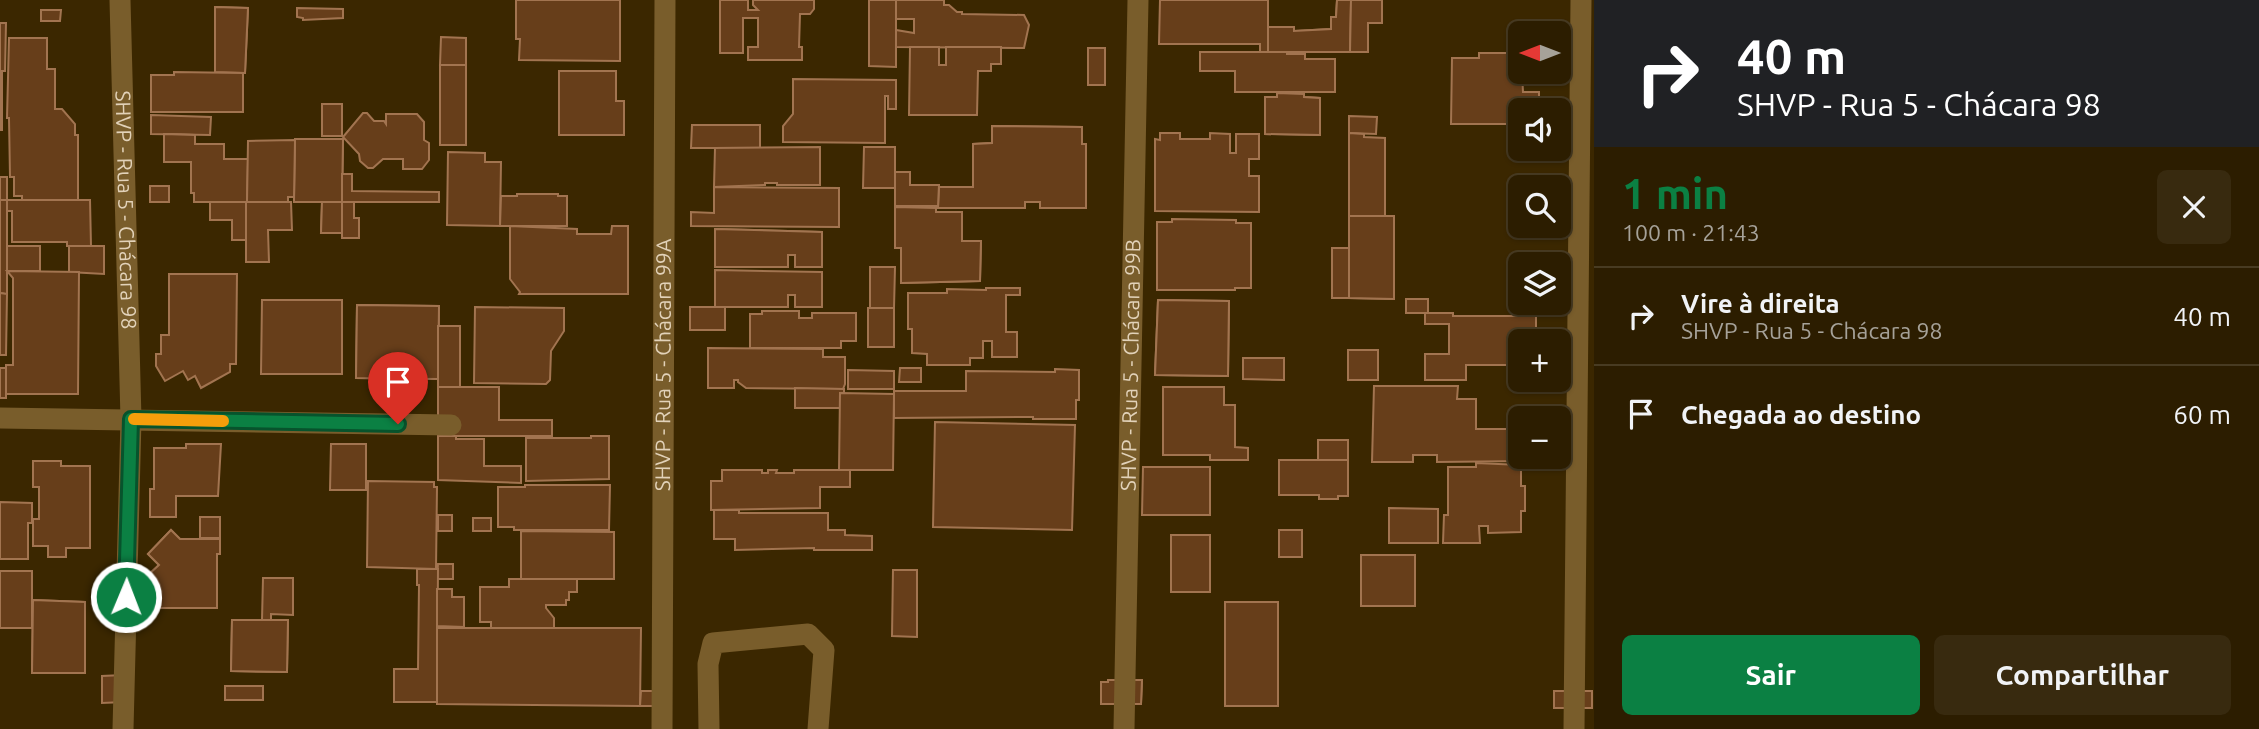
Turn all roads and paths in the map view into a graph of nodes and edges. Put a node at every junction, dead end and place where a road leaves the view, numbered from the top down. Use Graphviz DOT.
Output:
graph roads {
  1 [pos="120,0"];
  2 [pos="664,0"];
  3 [pos="1138,0"];
  4 [pos="1581,0"];
  5 [pos="0,418"];
  6 [pos="131,419"];
  7 [pos="451,425"];
  8 [pos="123,729"];
  9 [pos="662,729"];
  10 [pos="709,729"];
  11 [pos="818,729"];
  12 [pos="1124,729"];
  13 [pos="1574,729"];
  1 -- 6 [label="street, SHVP - Rua 5 - Chácara 98"];
  2 -- 9 [label="street, SHVP - Rua 5 - Chácara 99A"];
  3 -- 12 [label="street, SHVP - Rua 5 - Chácara 99B"];
  4 -- 13 [label="street"];
  5 -- 6 [label="street"];
  6 -- 7 [label="street"];
  6 -- 8 [label="street, SHVP - Rua 5 - Chácara 98"];
  10 -- 11 [label="street"];
}
